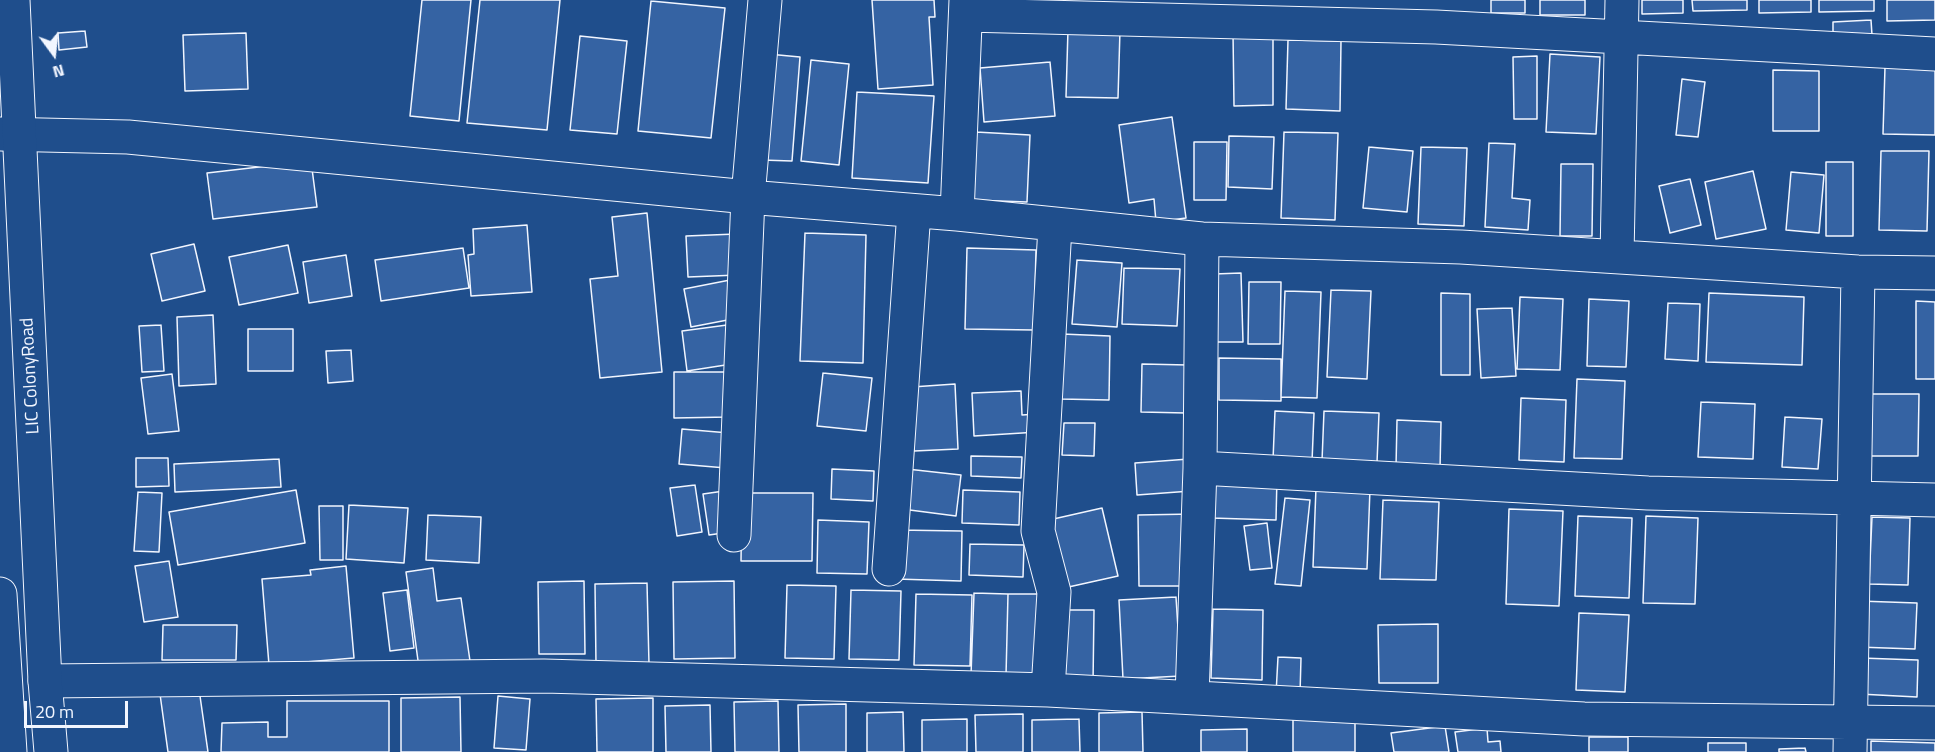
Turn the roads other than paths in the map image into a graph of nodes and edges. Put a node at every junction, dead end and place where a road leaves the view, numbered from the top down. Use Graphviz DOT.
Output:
graph roads {
  1 [pos="13,0"];
  2 [pos="765,0"];
  3 [pos="1622,0"];
  4 [pos="966,8"];
  5 [pos="1622,38"];
  6 [pos="1935,54"];
  7 [pos="10,135"];
  8 [pos="748,197"];
  9 [pos="914,211"];
  10 [pos="957,214"];
  11 [pos="1055,225"];
  12 [pos="1202,239"];
  13 [pos="1617,257"];
  14 [pos="1858,272"];
  15 [pos="1935,273"];
  16 [pos="1200,468"];
  17 [pos="1854,498"];
  18 [pos="1935,500"];
  19 [pos="734,535"];
  20 [pos="889,568"];
  21 [pos="0,594"];
  22 [pos="45,681"];
  23 [pos="1048,690"];
  24 [pos="3,695"];
  25 [pos="1192,697"];
  26 [pos="1935,723"];
  27 [pos="1850,737"];
  28 [pos="10,752"];
  29 [pos="51,752"];
  1 -- 7 [label="street, LIC ColonyRoad"];
  2 -- 8 [label="street"];
  3 -- 5 [label="street"];
  4 -- 5 [label="street"];
  4 -- 10 [label="street"];
  5 -- 6 [label="street"];
  5 -- 13 [label="street"];
  7 -- 8 [label="street"];
  7 -- 22 [label="street, LIC ColonyRoad"];
  8 -- 9 [label="street"];
  8 -- 19 [label="street"];
  9 -- 10 [label="street"];
  9 -- 20 [label="street"];
  10 -- 11 [label="street"];
  11 -- 12 [label="street"];
  11 -- 23 [label="street"];
  12 -- 13 [label="street"];
  12 -- 16 [label="street"];
  13 -- 14 [label="street"];
  14 -- 15 [label="street"];
  14 -- 17 [label="street"];
  16 -- 17 [label="street"];
  16 -- 25 [label="street"];
  17 -- 18 [label="street"];
  17 -- 27 [label="street"];
  21 -- 24 [label="street"];
  22 -- 23 [label="street"];
  22 -- 29 [label="street, LIC ColonyRoad"];
  23 -- 25 [label="street"];
  24 -- 28 [label="street"];
  25 -- 27 [label="street"];
  26 -- 27 [label="street"];
}
